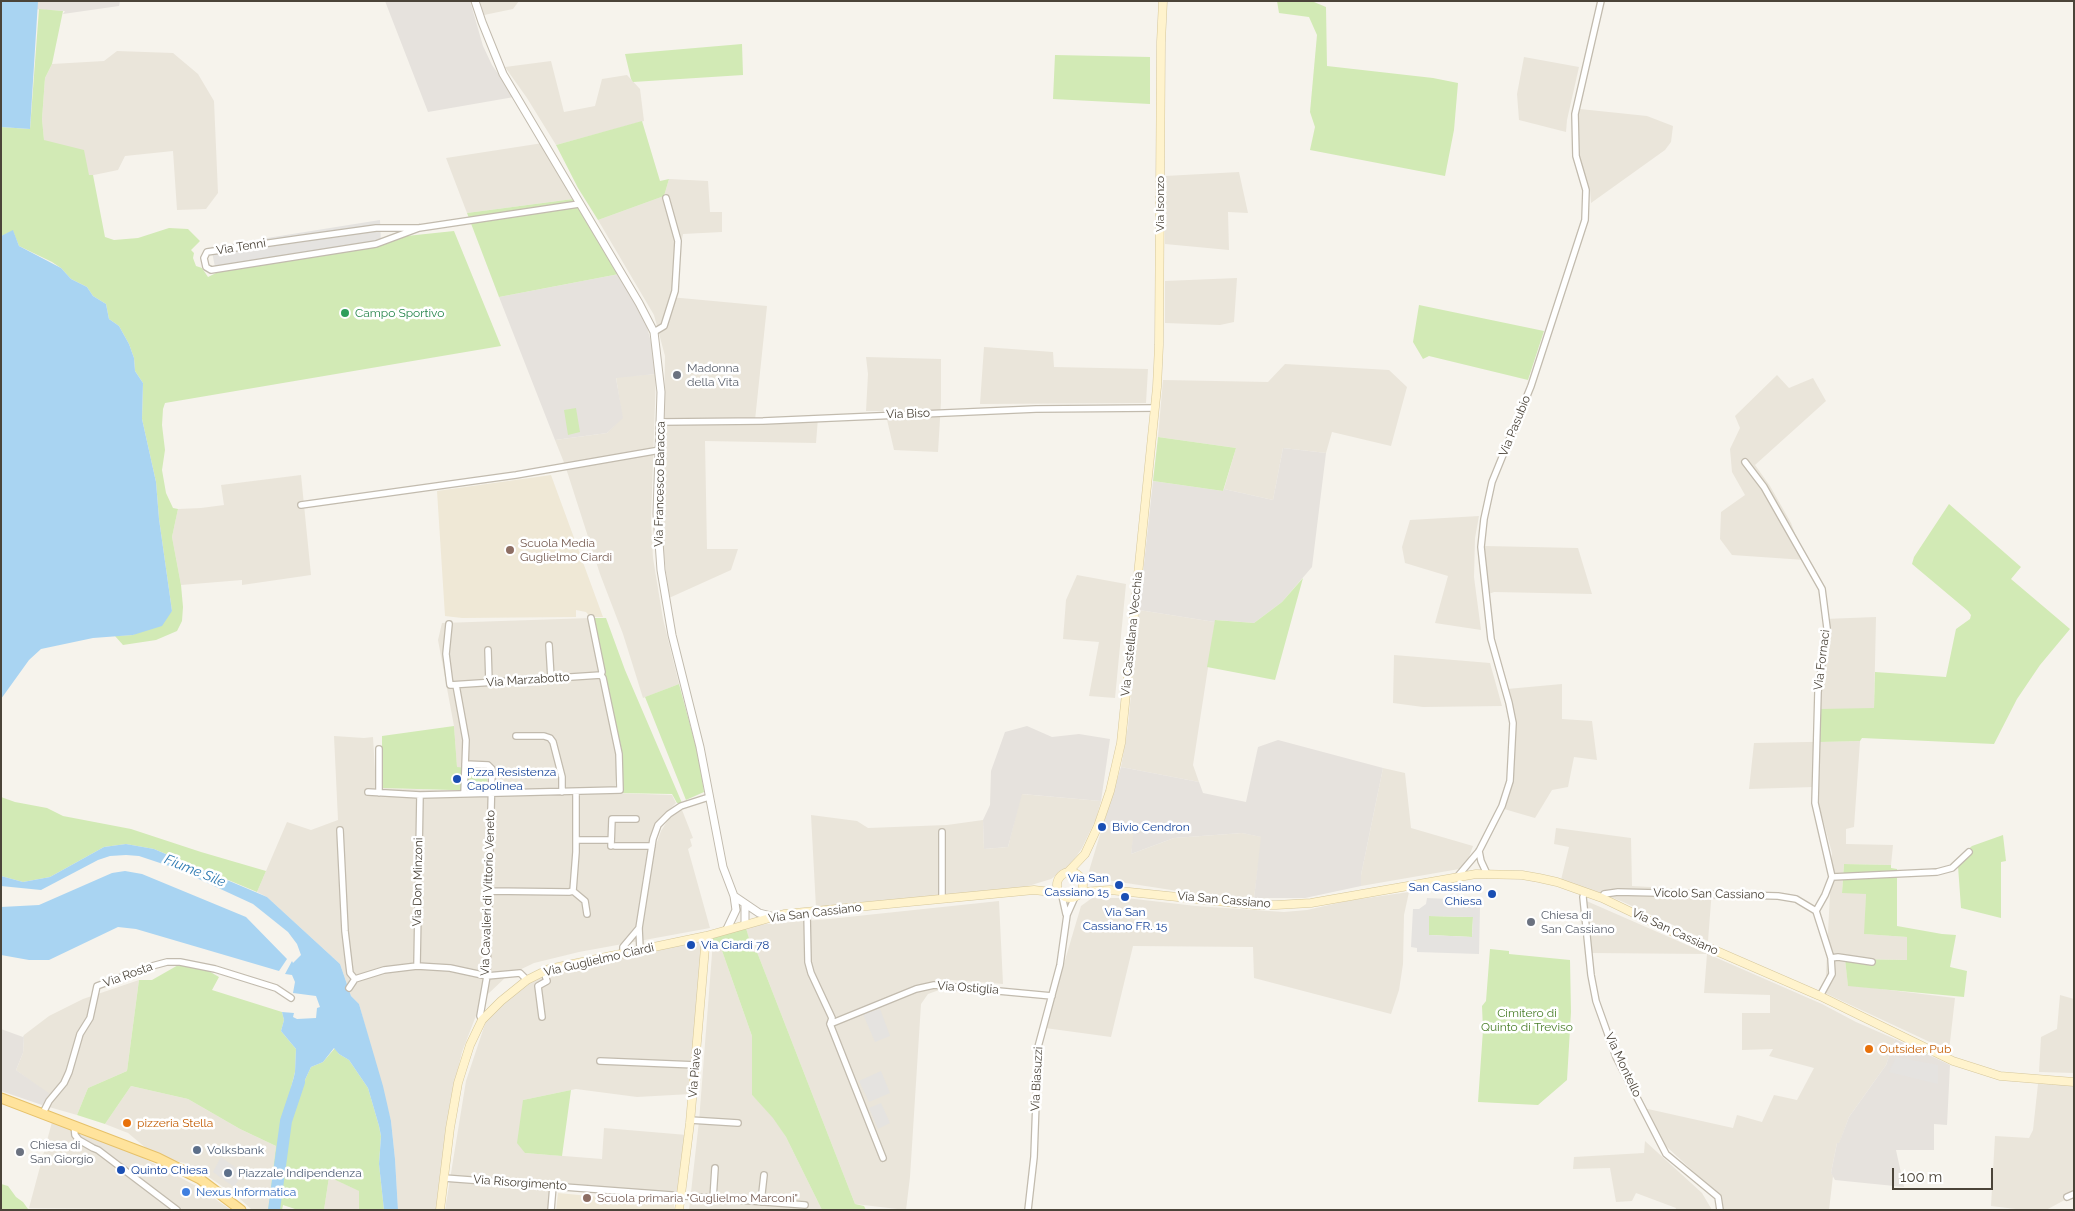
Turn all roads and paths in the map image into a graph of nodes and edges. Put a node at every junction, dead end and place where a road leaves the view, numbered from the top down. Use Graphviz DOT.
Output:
graph roads {
  1 [pos="476,1"];
  2 [pos="1163,1"];
  3 [pos="1601,1"];
  4 [pos="666,198"];
  5 [pos="579,204"];
  6 [pos="386,228"];
  7 [pos="419,228"];
  8 [pos="388,239"];
  9 [pos="654,332"];
  10 [pos="1155,408"];
  11 [pos="661,422"];
  12 [pos="660,450"];
  13 [pos="1745,462"];
  14 [pos="300,505"];
  15 [pos="591,618"];
  16 [pos="449,624"];
  17 [pos="549,645"];
  18 [pos="488,650"];
  19 [pos="601,675"];
  20 [pos="551,678"];
  21 [pos="488,682"];
  22 [pos="456,685"];
  23 [pos="516,736"];
  24 [pos="379,749"];
  25 [pos="464,764"];
  26 [pos="368,792"];
  27 [pos="562,792"];
  28 [pos="576,792"];
  29 [pos="379,793"];
  30 [pos="491,793"];
  31 [pos="464,794"];
  32 [pos="420,796"];
  33 [pos="709,797"];
  34 [pos="636,819"];
  35 [pos="340,830"];
  36 [pos="942,832"];
  37 [pos="576,840"];
  38 [pos="612,844"];
  39 [pos="652,846"];
  40 [pos="1479,850"];
  41 [pos="1969,852"];
  42 [pos="1085,854"];
  43 [pos="1068,872"];
  44 [pos="1487,874"];
  45 [pos="1457,877"];
  46 [pos="1832,877"];
  47 [pos="1081,879"];
  48 [pos="1058,880"];
  49 [pos="1034,890"];
  50 [pos="1110,890"];
  51 [pos="488,891"];
  52 [pos="573,891"];
  53 [pos="1585,892"];
  54 [pos="1061,894"];
  55 [pos="1078,895"];
  56 [pos="734,896"];
  57 [pos="1602,898"];
  58 [pos="942,899"];
  59 [pos="745,904"];
  60 [pos="736,910"];
  61 [pos="1816,911"];
  62 [pos="807,912"];
  63 [pos="587,914"];
  64 [pos="771,916"];
  65 [pos="1066,922"];
  66 [pos="745,924"];
  67 [pos="639,928"];
  68 [pos="727,929"];
  69 [pos="706,936"];
  70 [pos="640,949"];
  71 [pos="623,953"];
  72 [pos="1832,958"];
  73 [pos="1872,962"];
  74 [pos="417,966"];
  75 [pos="544,972"];
  76 [pos="487,976"];
  77 [pos="355,979"];
  78 [pos="526,980"];
  79 [pos="349,988"];
  80 [pos="1052,996"];
  81 [pos="1820,996"];
  82 [pos="291,998"];
  83 [pos="542,1016"];
  84 [pos="482,1020"];
  85 [pos="830,1024"];
  86 [pos="600,1061"];
  87 [pos="696,1065"];
  88 [pos="2074,1082"];
  89 [pos="5,1100"];
  90 [pos="43,1113"];
  91 [pos="690,1120"];
  92 [pos="738,1123"];
  93 [pos="74,1125"];
  94 [pos="105,1136"];
  95 [pos="98,1150"];
  96 [pos="883,1158"];
  97 [pos="715,1168"];
  98 [pos="764,1175"];
  99 [pos="444,1178"];
  100 [pos="553,1186"];
  101 [pos="2074,1194"];
  102 [pos="680,1196"];
  103 [pos="2067,1197"];
  104 [pos="713,1199"];
  105 [pos="762,1202"];
  106 [pos="805,1205"];
  107 [pos="177,1210"];
  108 [pos="240,1210"];
  109 [pos="440,1210"];
  110 [pos="552,1210"];
  111 [pos="679,1210"];
  112 [pos="1028,1210"];
  113 [pos="1720,1210"];
  1 -- 5 [label="street, Via Francesco Baracca"];
  2 -- 10 [label="main road, Via Isonzo"];
  3 -- 40 [label="street, Via Pasubio"];
  4 -- 9 [label="street"];
  5 -- 7 [label="street, Via Tenni"];
  5 -- 9 [label="street, Via Francesco Baracca"];
  6 -- 7 [label="street, Via Tenni"];
  6 -- 8 [label="street"];
  6 -- 8 [label="street, Via Tenni"];
  7 -- 8 [label="street, Via Tenni"];
  9 -- 11 [label="street, Via Francesco Baracca"];
  10 -- 11 [label="street, Via Biso"];
  10 -- 42 [label="main road, Via Castellana Vecchia"];
  11 -- 12 [label="street, Via Francesco Baracca"];
  12 -- 14 [label="street"];
  12 -- 33 [label="street, Via Francesco Baracca"];
  13 -- 46 [label="street, Via Fornaci"];
  15 -- 19 [label="street"];
  16 -- 22 [label="street"];
  17 -- 20 [label="street"];
  18 -- 21 [label="street"];
  19 -- 20 [label="street, Via Marzabotto"];
  19 -- 28 [label="street"];
  20 -- 21 [label="street, Via Marzabotto"];
  21 -- 22 [label="street, Via Marzabotto"];
  22 -- 25 [label="street"];
  23 -- 27 [label="street"];
  24 -- 29 [label="street"];
  25 -- 30 [label="street, Via Cavalieri di Vittorio Veneto"];
  25 -- 31 [label="street"];
  26 -- 29 [label="street"];
  27 -- 28 [label="street"];
  27 -- 30 [label="street"];
  28 -- 37 [label="street"];
  29 -- 32 [label="street"];
  30 -- 31 [label="street"];
  30 -- 51 [label="street, Via Cavalieri di Vittorio Veneto"];
  31 -- 32 [label="street"];
  32 -- 74 [label="street, Via Don Minzoni"];
  33 -- 39 [label="street"];
  33 -- 56 [label="street, Via Francesco Baracca"];
  34 -- 38 [label="street"];
  35 -- 77 [label="street"];
  36 -- 58 [label="street"];
  37 -- 38 [label="street"];
  37 -- 52 [label="street"];
  38 -- 39 [label="street"];
  39 -- 67 [label="street"];
  40 -- 44 [label="street"];
  40 -- 45 [label="street, Via Pasubio"];
  41 -- 46 [label="street"];
  42 -- 43 [label="main road, Via Castellana Vecchia"];
  42 -- 47 [label="main road, Via Castellana Vecchia"];
  43 -- 47 [label="main road"];
  43 -- 48 [label="main road"];
  44 -- 45 [label="main road, Via San Cassiano"];
  44 -- 53 [label="main road, Via San Cassiano"];
  45 -- 50 [label="main road, Via San Cassiano"];
  46 -- 61 [label="street"];
  47 -- 50 [label="main road, Via San Cassiano"];
  47 -- 55 [label="main road"];
  48 -- 49 [label="main road, Via San Cassiano"];
  48 -- 54 [label="main road"];
  49 -- 54 [label="main road, Via San Cassiano"];
  49 -- 58 [label="main road, Via San Cassiano"];
  50 -- 55 [label="main road, Via San Cassiano"];
  51 -- 52 [label="street"];
  51 -- 76 [label="street, Via Cavalieri di Vittorio Veneto"];
  52 -- 63 [label="street"];
  53 -- 57 [label="main road, Via San Cassiano"];
  53 -- 113 [label="street, Via Montello"];
  54 -- 55 [label="main road"];
  54 -- 65 [label="street, Via Biasuzzi"];
  55 -- 65 [label="street, Via Biasuzzi"];
  56 -- 59 [label="street"];
  56 -- 60 [label="street, Via Francesco Baracca"];
  57 -- 61 [label="street, Vicolo San Cassiano"];
  57 -- 81 [label="main road, Via San Cassiano"];
  58 -- 62 [label="main road, Via San Cassiano"];
  59 -- 64 [label="street"];
  59 -- 66 [label="street"];
  60 -- 66 [label="street, Via Francesco Baracca"];
  60 -- 68 [label="street"];
  61 -- 72 [label="street"];
  62 -- 64 [label="main road, Via San Cassiano"];
  62 -- 85 [label="street"];
  64 -- 66 [label="main road, Via San Cassiano"];
  65 -- 80 [label="street, Via Biasuzzi"];
  66 -- 68 [label="main road, Via Guglielmo Ciardi"];
  67 -- 70 [label="street"];
  67 -- 71 [label="street"];
  68 -- 69 [label="main road, Via Guglielmo Ciardi"];
  69 -- 70 [label="main road, Via Guglielmo Ciardi"];
  69 -- 87 [label="main road, Via Piave"];
  70 -- 71 [label="main road, Via Guglielmo Ciardi"];
  71 -- 75 [label="main road, Via Guglielmo Ciardi"];
  72 -- 73 [label="street"];
  72 -- 81 [label="street"];
  74 -- 76 [label="street"];
  74 -- 77 [label="street"];
  75 -- 78 [label="main road, Via Guglielmo Ciardi"];
  75 -- 83 [label="street"];
  76 -- 78 [label="street"];
  76 -- 84 [label="street, Via Cavalieri di Vittorio Veneto"];
  77 -- 79 [label="street"];
  78 -- 84 [label="main road, Via Guglielmo Ciardi"];
  80 -- 85 [label="street, Via Ostiglia"];
  80 -- 112 [label="street, Via Biasuzzi"];
  81 -- 88 [label="main road, Via San Cassiano"];
  82 -- 90 [label="street, Via Rosta"];
  84 -- 99 [label="main road, Via Guglielmo Ciardi"];
  85 -- 96 [label="street"];
  86 -- 87 [label="street"];
  87 -- 91 [label="main road, Via Piave"];
  89 -- 90 [label="main road"];
  90 -- 93 [label="main road"];
  91 -- 92 [label="street"];
  91 -- 102 [label="main road, Via Piave"];
  93 -- 94 [label="main road"];
  93 -- 95 [label="street"];
  94 -- 95 [label="street"];
  94 -- 108 [label="main road"];
  95 -- 107 [label="street"];
  97 -- 104 [label="street"];
  98 -- 105 [label="street"];
  99 -- 100 [label="street, Via Risorgimento"];
  99 -- 109 [label="main road, Via Guglielmo Ciardi"];
  100 -- 102 [label="street, Via Risorgimento"];
  100 -- 110 [label="street"];
  101 -- 103 [label="street"];
  102 -- 104 [label="street, Via Risorgimento"];
  102 -- 111 [label="main road, Via Piave"];
  104 -- 105 [label="street, Via Risorgimento"];
  105 -- 106 [label="street, Via Risorgimento"];
}
